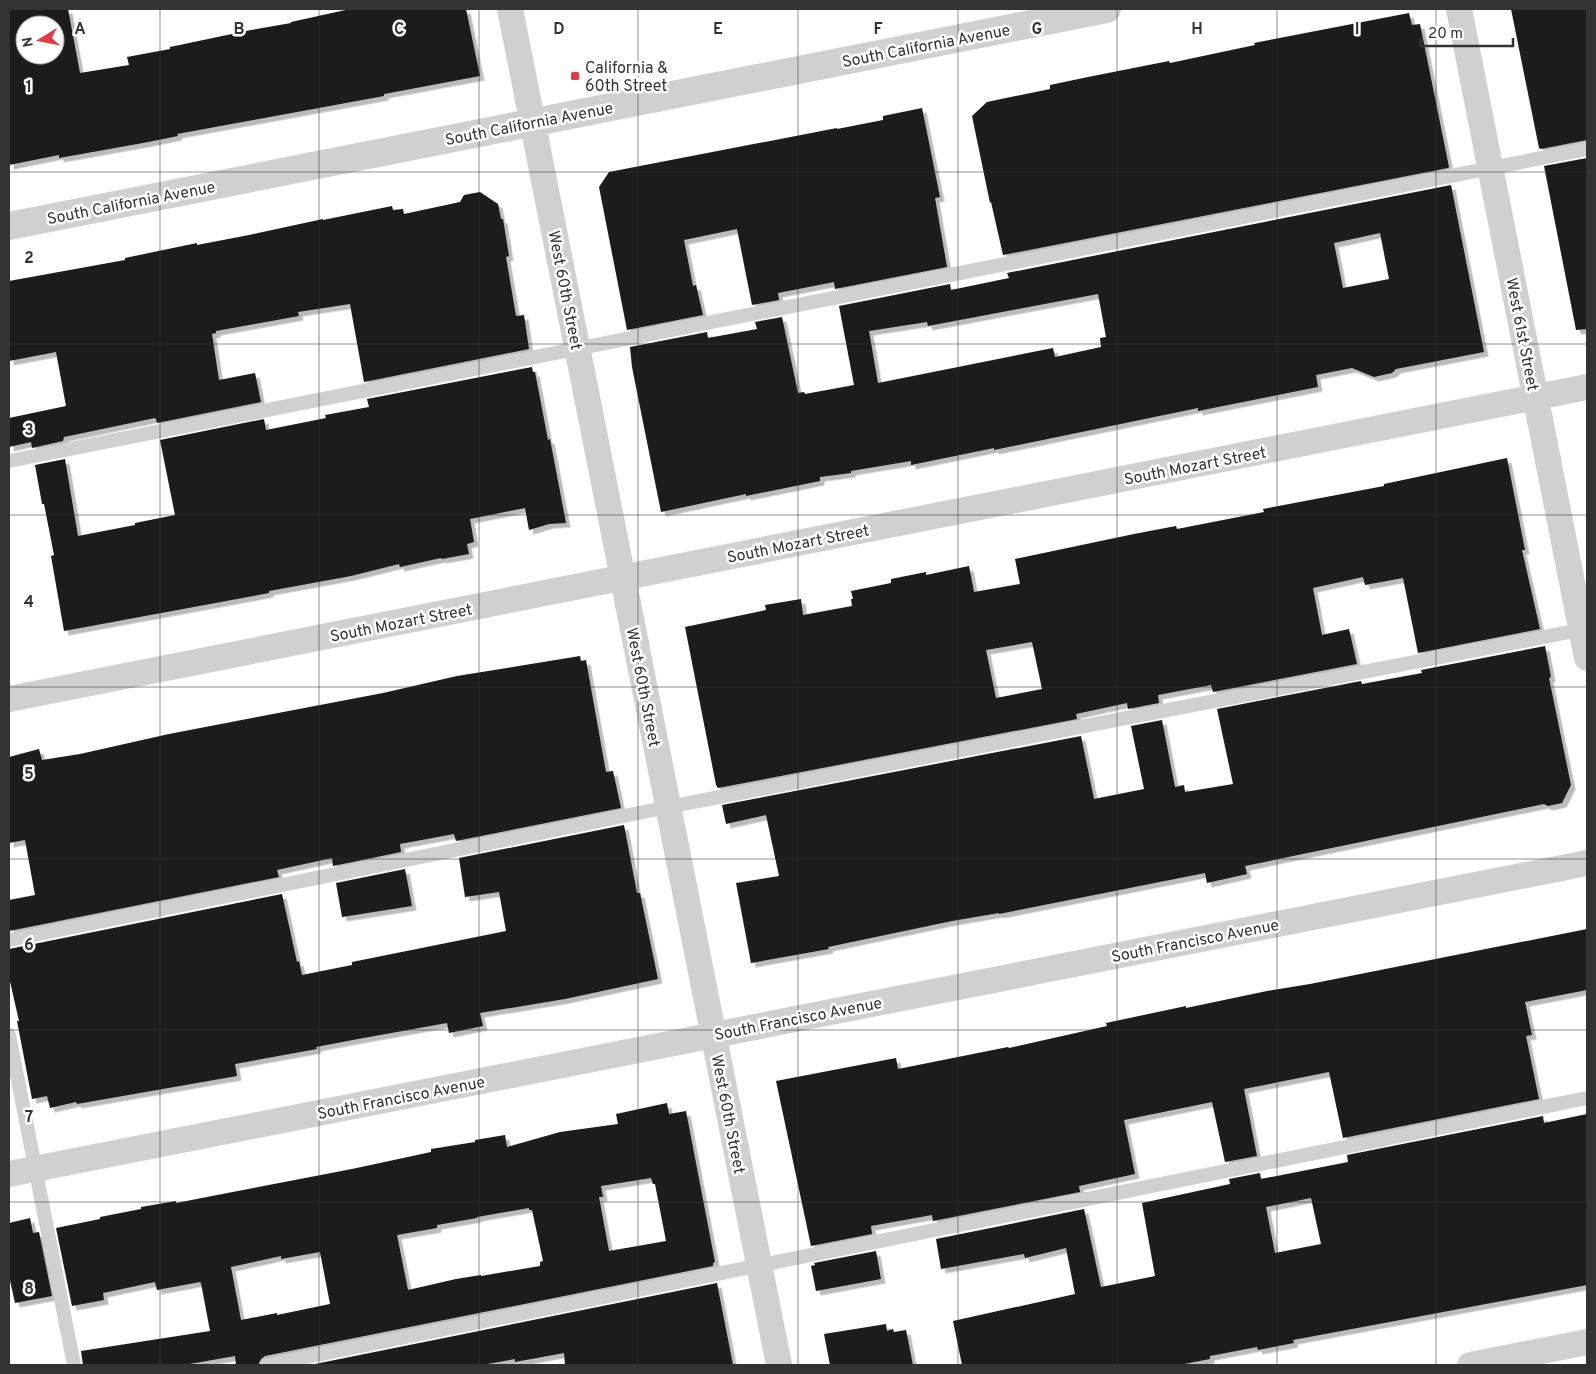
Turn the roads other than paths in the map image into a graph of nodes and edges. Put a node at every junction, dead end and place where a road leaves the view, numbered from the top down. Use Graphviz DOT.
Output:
graph roads {
  1 [pos="510,9"];
  2 [pos="1107,9"];
  3 [pos="1459,9"];
  4 [pos="532,123"];
  5 [pos="1587,149"];
  6 [pos="1490,168"];
  7 [pos="9,226"];
  8 [pos="577,349"];
  9 [pos="1587,387"];
  10 [pos="1536,398"];
  11 [pos="9,461"];
  12 [pos="622,578"];
  13 [pos="1584,629"];
  14 [pos="1587,658"];
  15 [pos="9,699"];
  16 [pos="668,807"];
  17 [pos="1587,863"];
  18 [pos="9,940"];
  19 [pos="9,1035"];
  20 [pos="714,1035"];
  21 [pos="1587,1098"];
  22 [pos="36,1169"];
  23 [pos="9,1174"];
  24 [pos="759,1266"];
  25 [pos="1587,1342"];
  26 [pos="74,1365"];
  27 [pos="267,1365"];
  28 [pos="778,1365"];
  29 [pos="1470,1365"];
  1 -- 4 [label="street, West 60th Street"];
  2 -- 4 [label="street, South California Avenue"];
  3 -- 6 [label="street, West 61st Street"];
  4 -- 7 [label="street, South California Avenue"];
  4 -- 8 [label="street, West 60th Street"];
  5 -- 6 [label="lane"];
  6 -- 8 [label="lane"];
  6 -- 10 [label="street, West 61st Street"];
  8 -- 11 [label="lane"];
  8 -- 12 [label="street, West 60th Street"];
  9 -- 10 [label="street, South Mozart Street"];
  10 -- 12 [label="street, South Mozart Street"];
  10 -- 13 [label="street, West 61st Street"];
  12 -- 15 [label="street, South Mozart Street"];
  12 -- 16 [label="street, West 60th Street"];
  13 -- 14 [label="street, West 61st Street"];
  13 -- 16 [label="lane"];
  16 -- 18 [label="lane"];
  16 -- 20 [label="street, West 60th Street"];
  17 -- 20 [label="street, South Francisco Avenue"];
  19 -- 22 [label="lane"];
  20 -- 22 [label="street, South Francisco Avenue"];
  20 -- 24 [label="street, West 60th Street"];
  21 -- 24 [label="lane"];
  22 -- 23 [label="street, South Francisco Avenue"];
  22 -- 26 [label="lane"];
  24 -- 27 [label="lane"];
  24 -- 28 [label="street, West 60th Street"];
  25 -- 29 [label="street"];
}
